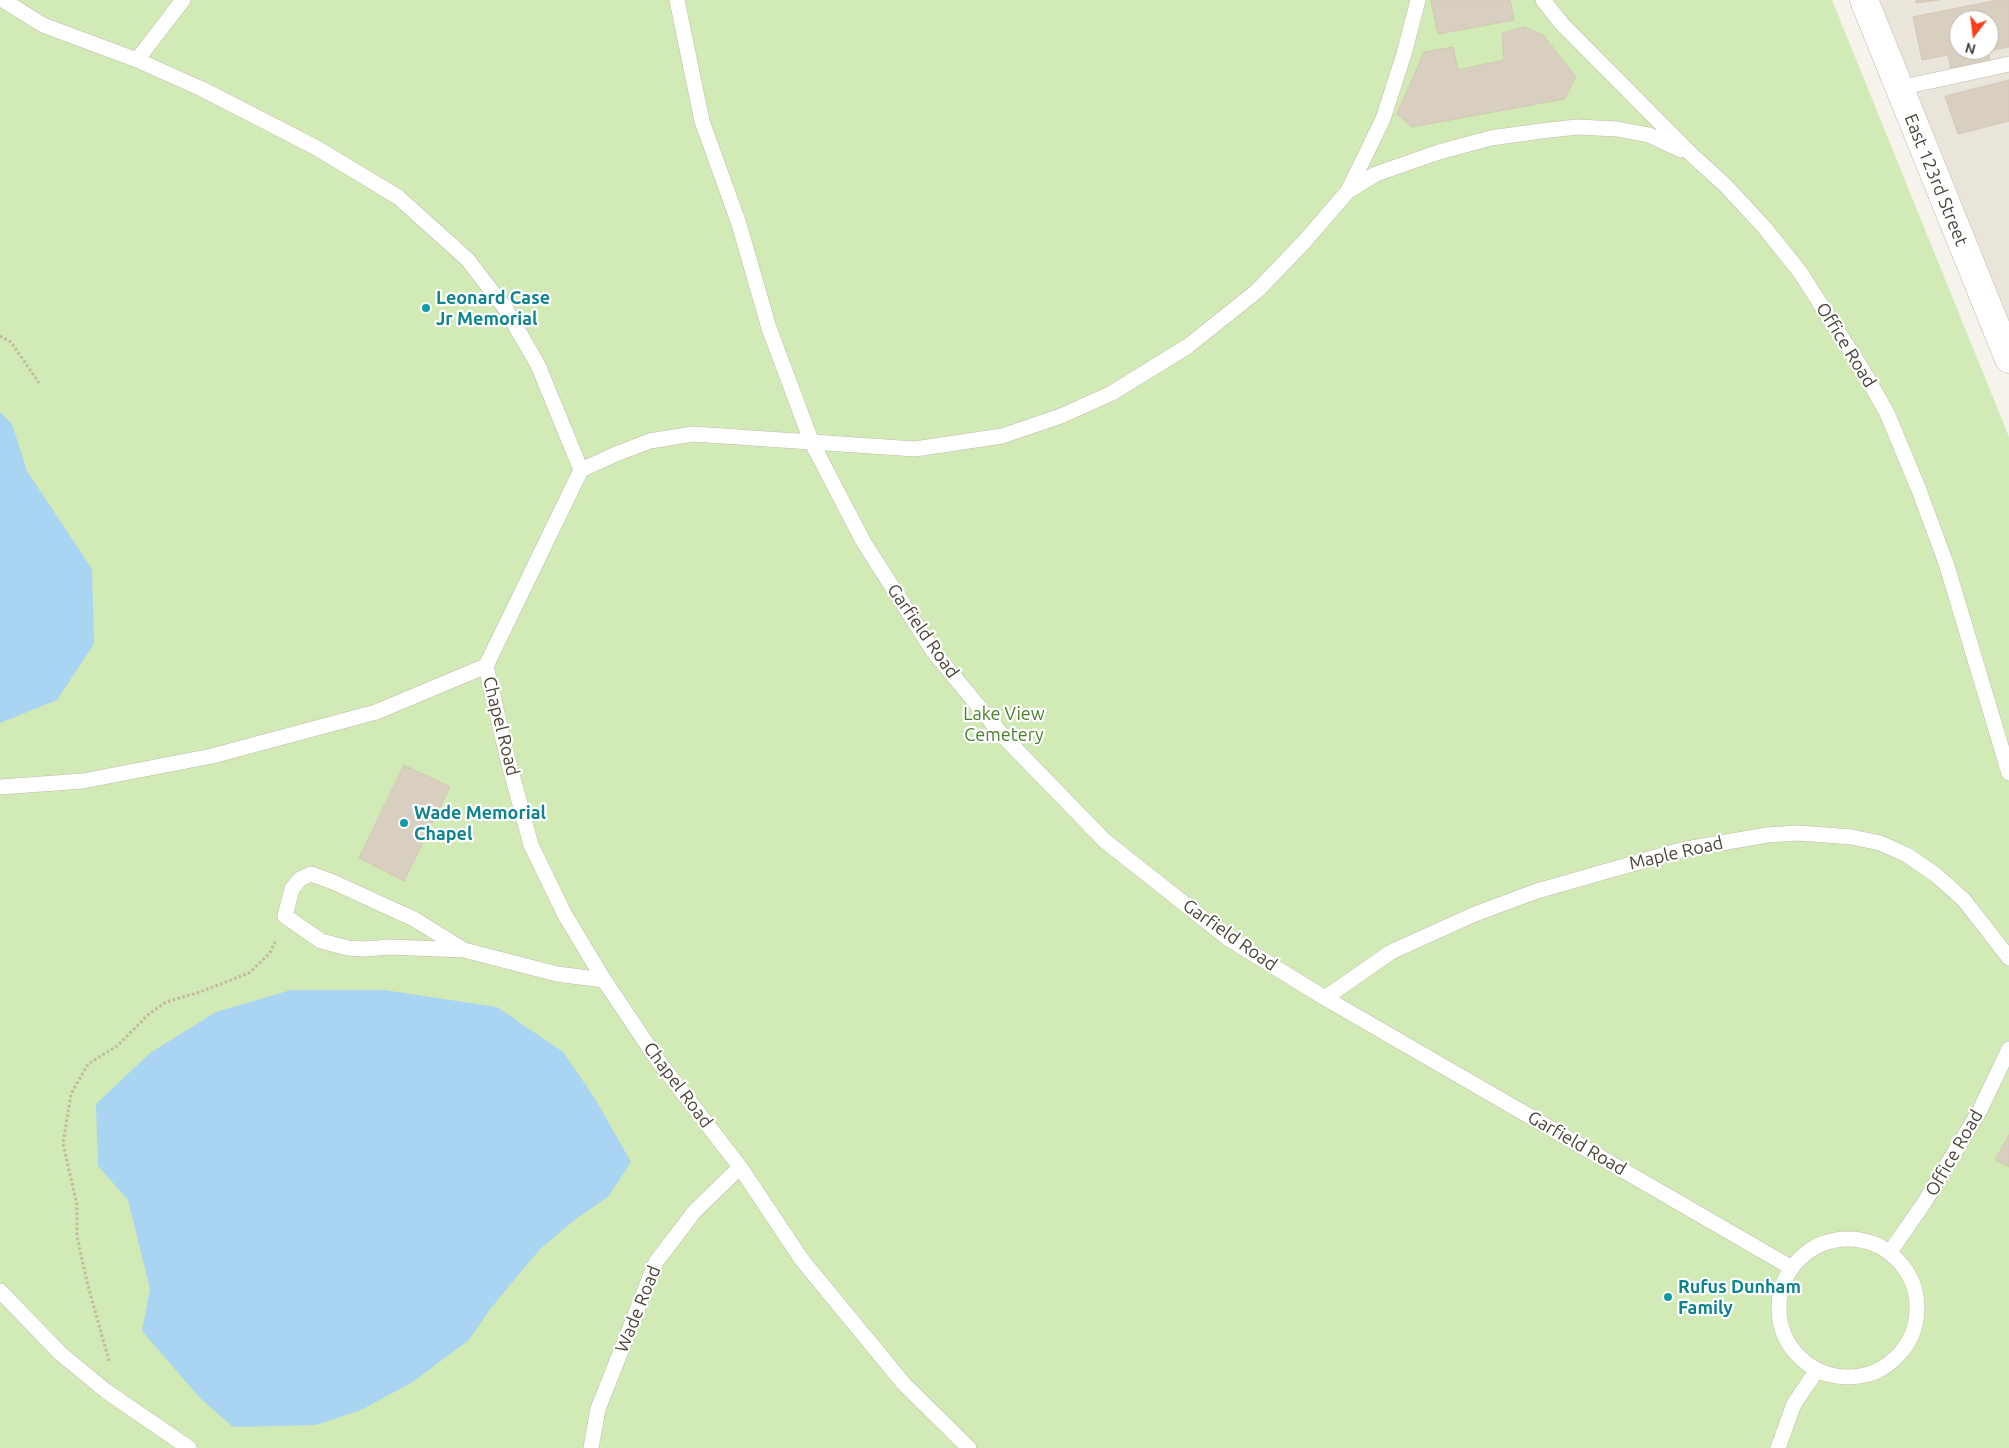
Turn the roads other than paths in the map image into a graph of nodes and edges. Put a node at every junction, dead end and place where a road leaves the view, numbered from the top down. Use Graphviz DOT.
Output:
graph roads {
  1 [pos="3,0"];
  2 [pos="183,0"];
  3 [pos="677,0"];
  4 [pos="1418,0"];
  5 [pos="1543,0"];
  6 [pos="1864,0"];
  7 [pos="138,60"];
  8 [pos="2009,64"];
  9 [pos="1899,88"];
  10 [pos="1692,155"];
  11 [pos="1348,191"];
  12 [pos="2009,359"];
  13 [pos="812,443"];
  14 [pos="581,470"];
  15 [pos="486,666"];
  16 [pos="2009,773"];
  17 [pos="0,787"];
  18 [pos="464,950"];
  19 [pos="2009,958"];
  20 [pos="604,980"];
  21 [pos="1325,998"];
  22 [pos="2009,1049"];
  23 [pos="740,1167"];
  24 [pos="1890,1252"];
  25 [pos="1792,1268"];
  26 [pos="0,1291"];
  27 [pos="1817,1370"];
  28 [pos="189,1448"];
  29 [pos="591,1448"];
  30 [pos="969,1448"];
  31 [pos="1778,1448"];
  1 -- 7 [label="lane"];
  2 -- 7 [label="lane"];
  3 -- 13 [label="lane, Garfield Road"];
  4 -- 11 [label="lane"];
  5 -- 10 [label="lane, Office Road"];
  6 -- 9 [label="street, East 123rd Street"];
  7 -- 14 [label="lane"];
  8 -- 9 [label="lane"];
  9 -- 12 [label="street, East 123rd Street"];
  10 -- 11 [label="lane"];
  10 -- 16 [label="lane, Office Road"];
  11 -- 13 [label="lane"];
  13 -- 14 [label="lane"];
  13 -- 21 [label="lane, Garfield Road"];
  14 -- 15 [label="lane"];
  15 -- 17 [label="lane"];
  15 -- 20 [label="lane, Chapel Road"];
  18 -- 18 [label="lane"];
  18 -- 20 [label="lane"];
  19 -- 21 [label="lane, Maple Road"];
  20 -- 23 [label="lane, Chapel Road"];
  21 -- 25 [label="lane, Garfield Road"];
  22 -- 24 [label="lane, Office Road"];
  23 -- 29 [label="lane, Wade Road"];
  23 -- 30 [label="lane, Chapel Road"];
  24 -- 25 [label="lane"];
  24 -- 27 [label="lane"];
  25 -- 27 [label="lane"];
  26 -- 28 [label="lane"];
  27 -- 31 [label="lane"];
}
